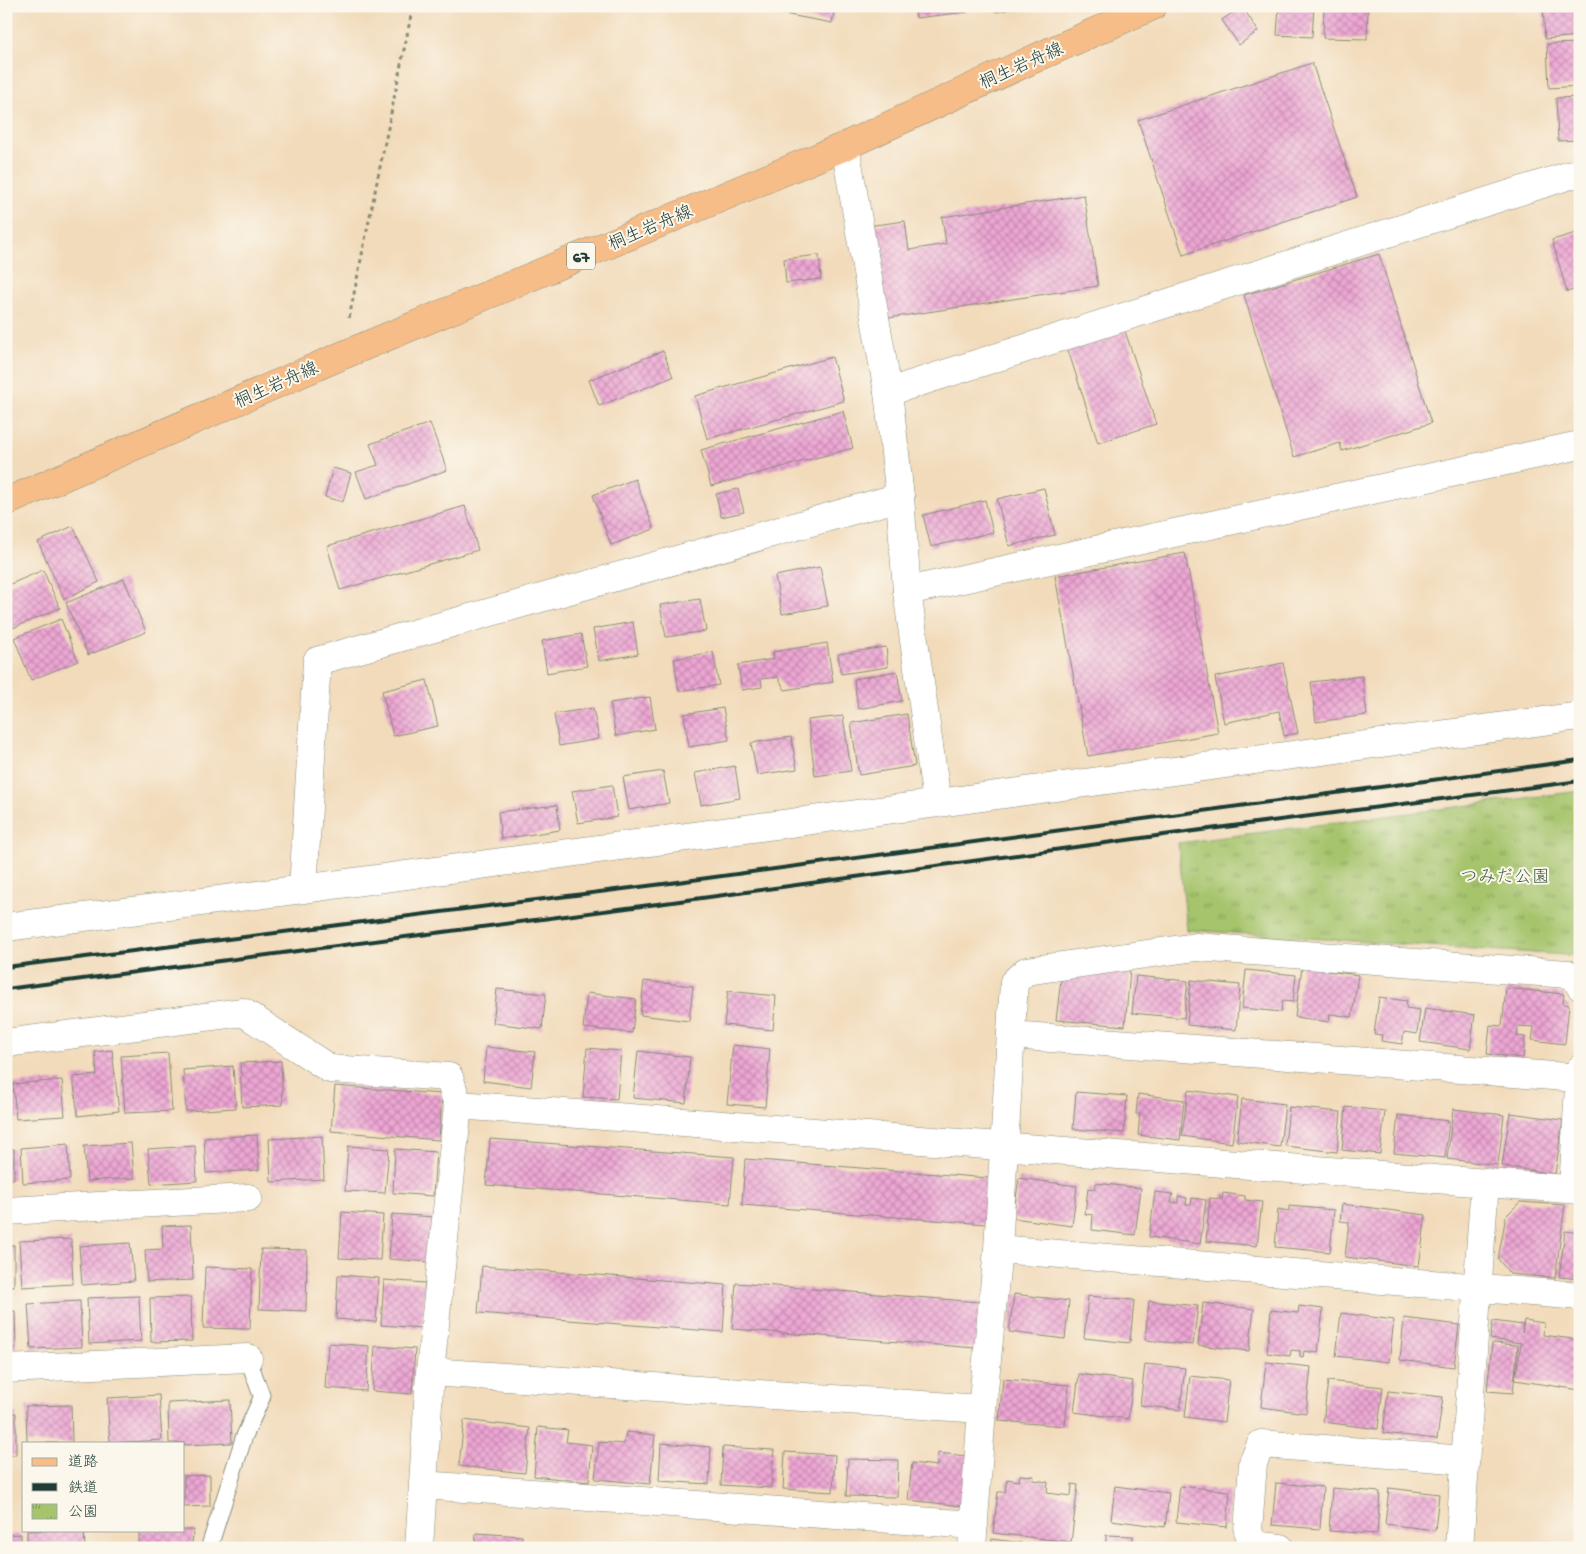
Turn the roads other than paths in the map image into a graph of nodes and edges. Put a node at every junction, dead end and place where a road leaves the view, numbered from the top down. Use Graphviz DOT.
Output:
graph roads {
  1 [pos="1153,6"];
  2 [pos="844,146"];
  3 [pos="1580,172"];
  4 [pos="888,392"];
  5 [pos="1580,445"];
  6 [pos="900,497"];
  7 [pos="6,502"];
  8 [pos="907,591"];
  9 [pos="1580,716"];
  10 [pos="937,802"];
  11 [pos="303,889"];
  12 [pos="6,927"];
  13 [pos="1580,986"];
  14 [pos="1011,1035"];
  15 [pos="6,1043"];
  16 [pos="1580,1069"];
  17 [pos="1579,1078"];
  18 [pos="458,1105"];
  19 [pos="1005,1147"];
  20 [pos="1485,1182"];
  21 [pos="1577,1190"];
  22 [pos="248,1198"];
  23 [pos="6,1211"];
  24 [pos="998,1249"];
  25 [pos="1478,1287"];
  26 [pos="1580,1296"];
  27 [pos="248,1358"];
  28 [pos="6,1369"];
  29 [pos="430,1372"];
  30 [pos="982,1409"];
  31 [pos="1465,1460"];
  32 [pos="423,1486"];
  33 [pos="973,1536"];
  34 [pos="209,1548"];
  35 [pos="419,1548"];
  36 [pos="1280,1548"];
  37 [pos="1459,1548"];
  1 -- 2 [label="main road, 桐生岩舟線 / 67"];
  2 -- 4 [label="street"];
  2 -- 7 [label="main road, 桐生岩舟線 / 67"];
  3 -- 4 [label="street"];
  4 -- 6 [label="street"];
  5 -- 8 [label="street"];
  6 -- 8 [label="street"];
  6 -- 11 [label="street"];
  8 -- 10 [label="street"];
  9 -- 10 [label="street"];
  10 -- 11 [label="street"];
  11 -- 12 [label="street"];
  13 -- 14 [label="street"];
  14 -- 17 [label="street"];
  14 -- 19 [label="street"];
  15 -- 18 [label="street"];
  16 -- 17 [label="street"];
  17 -- 21 [label="street"];
  18 -- 19 [label="street"];
  18 -- 29 [label="street"];
  19 -- 20 [label="street"];
  19 -- 24 [label="street"];
  20 -- 21 [label="street"];
  20 -- 25 [label="street"];
  22 -- 23 [label="street"];
  24 -- 25 [label="street"];
  24 -- 30 [label="street"];
  25 -- 26 [label="street"];
  25 -- 31 [label="street"];
  27 -- 28 [label="street"];
  27 -- 34 [label="lane"];
  29 -- 30 [label="street"];
  29 -- 32 [label="street"];
  30 -- 33 [label="street"];
  31 -- 36 [label="street"];
  31 -- 37 [label="street"];
  32 -- 33 [label="street"];
  32 -- 35 [label="street"];
}
